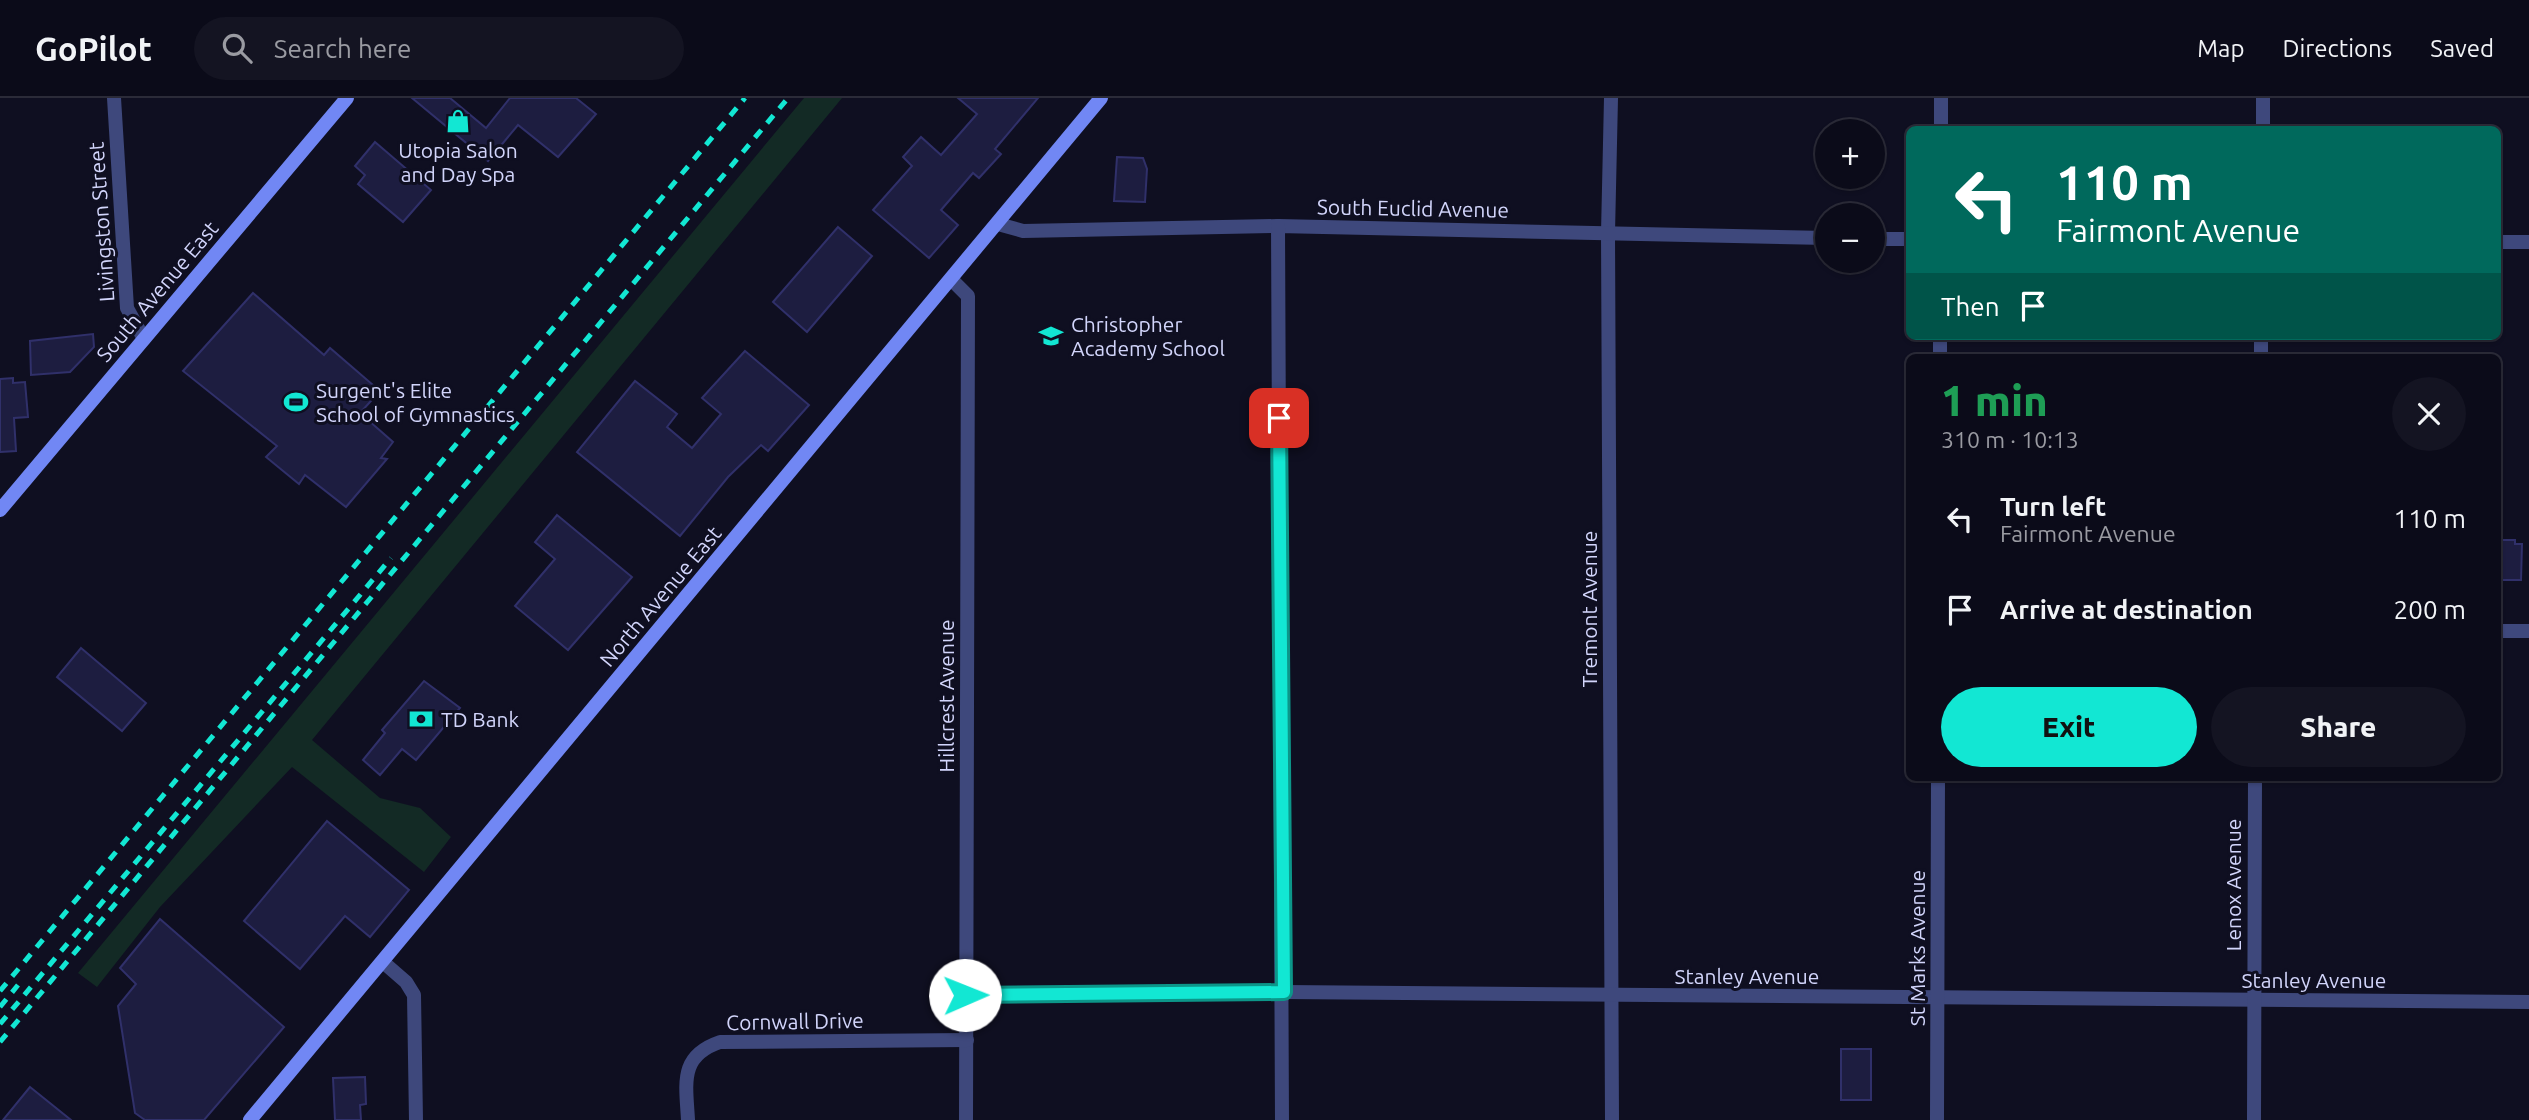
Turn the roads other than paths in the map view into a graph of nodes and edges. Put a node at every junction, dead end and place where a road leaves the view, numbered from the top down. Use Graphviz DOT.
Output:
graph roads {
  1 [pos="114,98"];
  2 [pos="347,98"];
  3 [pos="1101,98"];
  4 [pos="1611,98"];
  5 [pos="1941,98"];
  6 [pos="2263,98"];
  7 [pos="1941,126"];
  8 [pos="2263,126"];
  9 [pos="998,224"];
  10 [pos="1278,226"];
  11 [pos="1608,233"];
  12 [pos="1815,238"];
  13 [pos="1885,239"];
  14 [pos="1906,239"];
  15 [pos="2501,242"];
  16 [pos="2529,242"];
  17 [pos="952,280"];
  18 [pos="144,339"];
  19 [pos="0,510"];
  20 [pos="2501,631"];
  21 [pos="2529,631"];
  22 [pos="1938,781"];
  23 [pos="2255,781"];
  24 [pos="383,962"];
  25 [pos="1284,992"];
  26 [pos="965,995"];
  27 [pos="1611,997"];
  28 [pos="1937,997"];
  29 [pos="2253,1000"];
  30 [pos="2529,1002"];
  31 [pos="967,1040"];
  32 [pos="250,1120"];
  33 [pos="416,1120"];
  34 [pos="688,1120"];
  35 [pos="966,1120"];
  36 [pos="1282,1120"];
  37 [pos="1612,1120"];
  38 [pos="1937,1120"];
  39 [pos="2254,1120"];
  1 -- 18 [label="street, Livingston Street"];
  2 -- 18 [label="main road, South Avenue East"];
  3 -- 9 [label="main road, North Avenue East"];
  4 -- 11 [label="street, Tremont Avenue"];
  5 -- 7 [label="street"];
  6 -- 8 [label="street"];
  9 -- 10 [label="street, South Euclid Avenue"];
  9 -- 17 [label="main road, North Avenue East"];
  10 -- 11 [label="street, South Euclid Avenue"];
  10 -- 25 [label="street"];
  11 -- 12 [label="street, South Euclid Avenue"];
  11 -- 27 [label="street, Tremont Avenue"];
  13 -- 14 [label="street"];
  15 -- 16 [label="street"];
  17 -- 24 [label="main road, North Avenue East"];
  17 -- 26 [label="street, Hillcrest Avenue"];
  18 -- 19 [label="main road, South Avenue East"];
  20 -- 21 [label="street"];
  22 -- 28 [label="street, St Marks Avenue"];
  23 -- 29 [label="street, Lenox Avenue"];
  24 -- 32 [label="main road, North Avenue East"];
  24 -- 33 [label="street"];
  25 -- 26 [label="street, Stanley Avenue"];
  25 -- 27 [label="street, Stanley Avenue"];
  25 -- 36 [label="street"];
  26 -- 31 [label="street, Hillcrest Avenue"];
  27 -- 28 [label="street, Stanley Avenue"];
  27 -- 37 [label="street, Tremont Avenue"];
  28 -- 29 [label="street, Stanley Avenue"];
  28 -- 38 [label="street, St Marks Avenue"];
  29 -- 30 [label="street, Stanley Avenue"];
  29 -- 39 [label="street, Lenox Avenue"];
  31 -- 34 [label="street, Cornwall Drive"];
  31 -- 35 [label="street, Hillcrest Avenue"];
}
